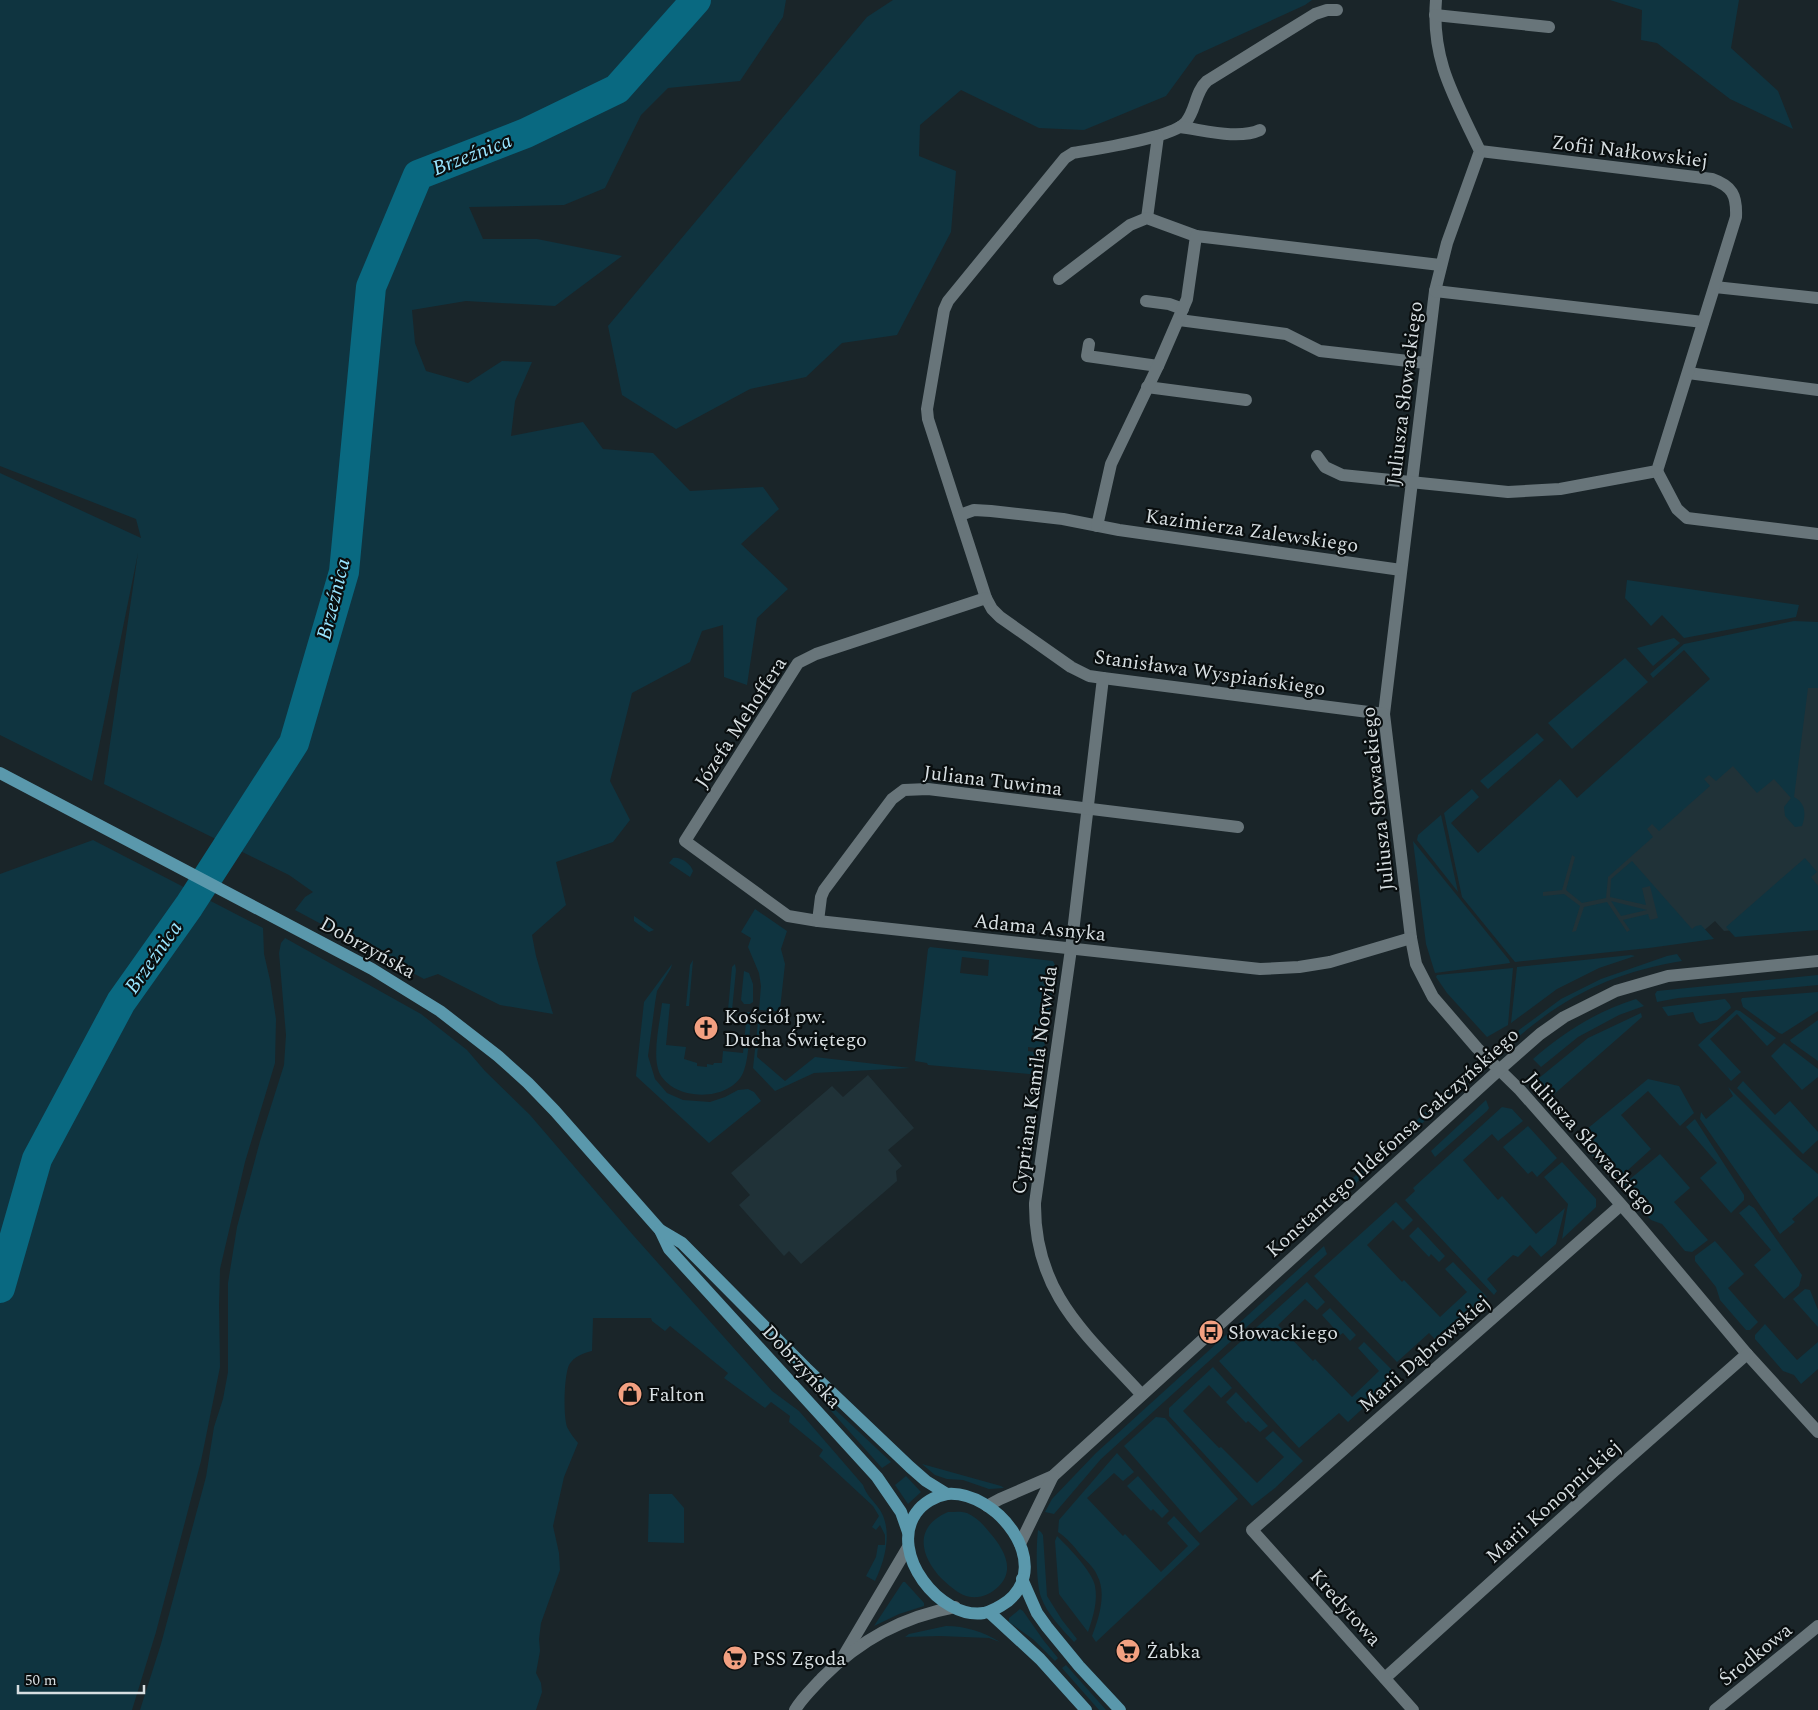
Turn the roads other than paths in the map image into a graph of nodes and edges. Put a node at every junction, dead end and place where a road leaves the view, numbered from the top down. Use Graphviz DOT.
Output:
graph roads {
  1 [pos="1436,0"];
  2 [pos="1337,10"];
  3 [pos="1435,15"];
  4 [pos="1549,27"];
  5 [pos="1180,127"];
  6 [pos="1260,130"];
  7 [pos="1158,136"];
  8 [pos="1480,151"];
  9 [pos="1147,218"];
  10 [pos="1196,236"];
  11 [pos="1440,265"];
  12 [pos="1059,279"];
  13 [pos="1714,287"];
  14 [pos="1436,291"];
  15 [pos="1817,298"];
  16 [pos="1146,301"];
  17 [pos="1181,314"];
  18 [pos="1704,322"];
  19 [pos="1089,344"];
  20 [pos="1426,363"];
  21 [pos="1158,366"];
  22 [pos="1688,373"];
  23 [pos="1147,387"];
  24 [pos="1818,390"];
  25 [pos="1246,400"];
  26 [pos="1317,456"];
  27 [pos="1658,471"];
  28 [pos="1413,481"];
  29 [pos="960,515"];
  30 [pos="1097,526"];
  31 [pos="1818,534"];
  32 [pos="1401,570"];
  33 [pos="986,598"];
  34 [pos="1104,678"];
  35 [pos="1384,714"];
  36 [pos="0,773"];
  37 [pos="1087,810"];
  38 [pos="1238,827"];
  39 [pos="685,842"];
  40 [pos="818,921"];
  41 [pos="1411,938"];
  42 [pos="1071,949"];
  43 [pos="1818,962"];
  44 [pos="1499,1070"];
  45 [pos="1621,1205"];
  46 [pos="660,1230"];
  47 [pos="1747,1354"];
  48 [pos="1141,1394"];
  49 [pos="1818,1432"];
  50 [pos="1053,1476"];
  51 [pos="947,1494"];
  52 [pos="987,1506"];
  53 [pos="1252,1530"];
  54 [pos="908,1532"];
  55 [pos="1020,1544"];
  56 [pos="908,1547"];
  57 [pos="1022,1579"];
  58 [pos="956,1607"];
  59 [pos="989,1612"];
  60 [pos="1818,1626"];
  61 [pos="843,1657"];
  62 [pos="1385,1678"];
  63 [pos="795,1710"];
  64 [pos="1086,1710"];
  65 [pos="1120,1710"];
  66 [pos="1413,1710"];
  67 [pos="1715,1710"];
  1 -- 3 [label="street"];
  2 -- 5 [label="street"];
  3 -- 4 [label="street"];
  3 -- 8 [label="street"];
  5 -- 6 [label="street, Stanisława Wyspiańskiego"];
  5 -- 7 [label="street, Stanisława Wyspiańskiego"];
  7 -- 9 [label="street"];
  7 -- 29 [label="street, Stanisława Wyspiańskiego"];
  8 -- 11 [label="street, Juliusza Słowackiego"];
  8 -- 13 [label="street, Zofii Nałkowskiej"];
  9 -- 10 [label="street"];
  9 -- 12 [label="street"];
  10 -- 11 [label="street"];
  10 -- 17 [label="street"];
  11 -- 14 [label="street, Juliusza Słowackiego"];
  13 -- 15 [label="street"];
  13 -- 18 [label="street, Zofii Nałkowskiej"];
  14 -- 18 [label="street"];
  14 -- 20 [label="street, Juliusza Słowackiego"];
  16 -- 17 [label="street"];
  17 -- 20 [label="street"];
  17 -- 21 [label="street"];
  18 -- 22 [label="street, Zofii Nałkowskiej"];
  19 -- 21 [label="street"];
  20 -- 28 [label="street, Juliusza Słowackiego"];
  21 -- 23 [label="street"];
  22 -- 24 [label="street"];
  22 -- 27 [label="street, Zofii Nałkowskiej"];
  23 -- 25 [label="street"];
  23 -- 30 [label="street"];
  26 -- 28 [label="street"];
  27 -- 28 [label="street"];
  27 -- 31 [label="street"];
  28 -- 32 [label="street, Juliusza Słowackiego"];
  29 -- 30 [label="street, Kazimierza Zalewskiego"];
  29 -- 33 [label="street, Stanisława Wyspiańskiego"];
  30 -- 32 [label="street, Kazimierza Zalewskiego"];
  32 -- 35 [label="street, Juliusza Słowackiego"];
  33 -- 34 [label="street, Stanisława Wyspiańskiego"];
  33 -- 39 [label="street, Józefa Mehoffera"];
  34 -- 35 [label="street, Stanisława Wyspiańskiego"];
  34 -- 37 [label="street, Cypriana Kamila Norwida"];
  35 -- 41 [label="street, Juliusza Słowackiego"];
  36 -- 46 [label="main road, Dobrzyńska"];
  37 -- 38 [label="street, Juliana Tuwima"];
  37 -- 40 [label="street, Juliana Tuwima"];
  37 -- 42 [label="street, Cypriana Kamila Norwida"];
  39 -- 40 [label="street, Adama Asnyka"];
  40 -- 42 [label="street, Adama Asnyka"];
  41 -- 42 [label="street, Adama Asnyka"];
  41 -- 44 [label="street, Juliusza Słowackiego"];
  42 -- 48 [label="street, Cypriana Kamila Norwida"];
  43 -- 44 [label="street, Konstantego Ildefonsa Gałczyńskiego"];
  44 -- 45 [label="street, Juliusza Słowackiego"];
  44 -- 48 [label="street, Konstantego Ildefonsa Gałczyńskiego"];
  45 -- 47 [label="street, Juliusza Słowackiego"];
  45 -- 53 [label="street, Marii Dąbrowskiej"];
  46 -- 51 [label="main road, Dobrzyńska"];
  46 -- 54 [label="main road, Dobrzyńska"];
  47 -- 49 [label="street, Juliusza Słowackiego"];
  47 -- 62 [label="street, Marii Konopnickiej"];
  48 -- 50 [label="street, Konstantego Ildefonsa Gałczyńskiego"];
  50 -- 52 [label="street, Konstantego Ildefonsa Gałczyńskiego"];
  50 -- 55 [label="street, Konstantego Ildefonsa Gałczyńskiego"];
  51 -- 52 [label="main road"];
  51 -- 54 [label="main road"];
  52 -- 55 [label="main road"];
  53 -- 62 [label="street, Kredytowa"];
  54 -- 56 [label="main road"];
  55 -- 57 [label="main road"];
  56 -- 58 [label="main road"];
  56 -- 61 [label="street"];
  57 -- 59 [label="main road"];
  57 -- 65 [label="main road"];
  58 -- 59 [label="main road"];
  58 -- 61 [label="street"];
  59 -- 64 [label="main road"];
  60 -- 67 [label="street, Środkowa"];
  61 -- 63 [label="street"];
  62 -- 66 [label="street, Kredytowa"];
}
